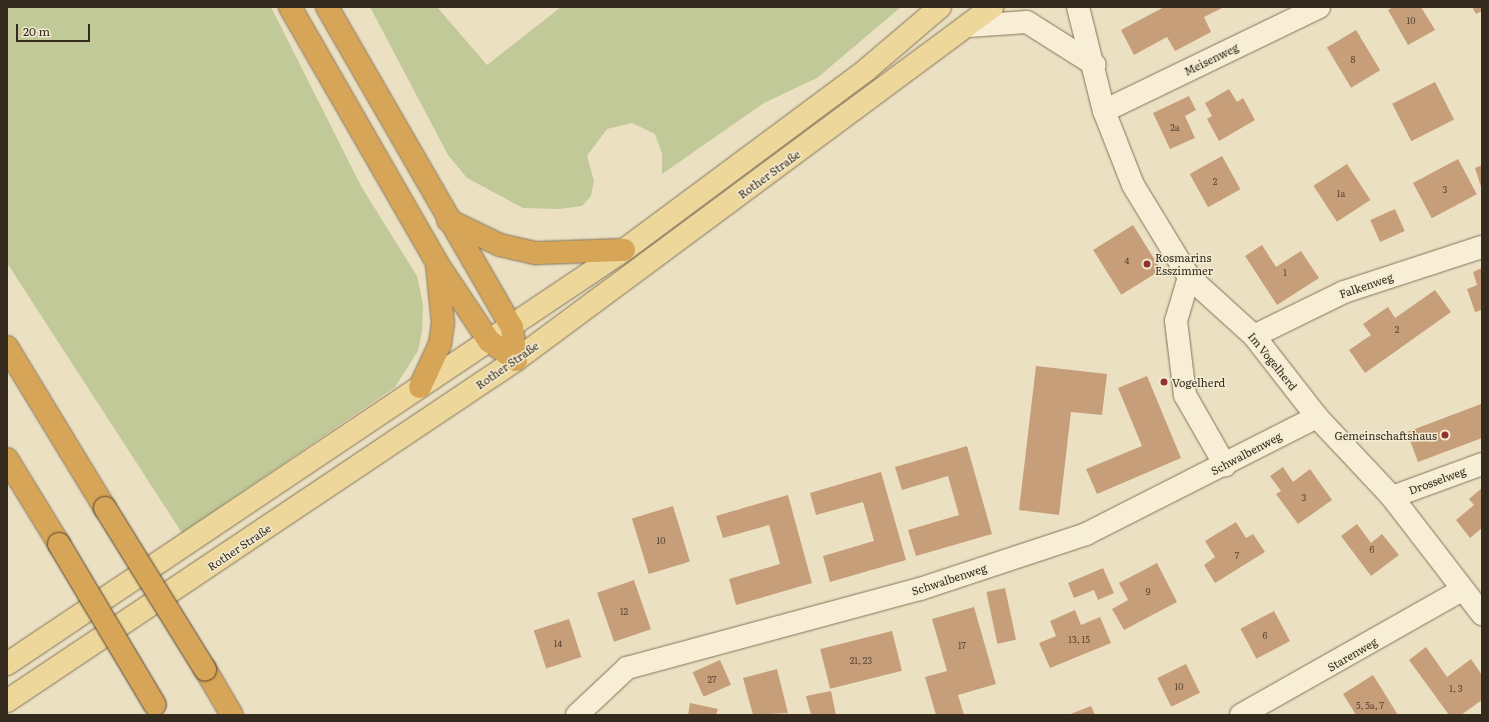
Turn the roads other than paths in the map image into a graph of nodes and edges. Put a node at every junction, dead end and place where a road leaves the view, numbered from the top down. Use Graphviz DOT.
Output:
graph roads {
  1 [pos="290,7"];
  2 [pos="327,7"];
  3 [pos="940,7"];
  4 [pos="992,7"];
  5 [pos="1078,7"];
  6 [pos="1319,7"];
  7 [pos="968,26"];
  8 [pos="1095,65"];
  9 [pos="1104,111"];
  10 [pos="448,220"];
  11 [pos="1482,247"];
  12 [pos="624,250"];
  13 [pos="437,263"];
  14 [pos="1189,277"];
  15 [pos="512,327"];
  16 [pos="1254,336"];
  17 [pos="489,341"];
  18 [pos="7,347"];
  19 [pos="516,360"];
  20 [pos="420,387"];
  21 [pos="1317,416"];
  22 [pos="7,459"];
  23 [pos="1482,464"];
  24 [pos="1225,465"];
  25 [pos="1392,497"];
  26 [pos="1462,590"];
  27 [pos="1482,614"];
  28 [pos="7,664"];
  29 [pos="7,701"];
  30 [pos="158,710"];
  31 [pos="232,715"];
  32 [pos="577,715"];
  33 [pos="1241,715"];
  1 -- 13 [label="highway"];
  2 -- 10 [label="highway"];
  3 -- 12 [label="main road"];
  4 -- 7 [label="main road, Rother Straße"];
  5 -- 8 [label="street, Im Vogelherd"];
  6 -- 9 [label="street, Meisenweg"];
  7 -- 8 [label="street"];
  7 -- 19 [label="main road, Rother Straße"];
  8 -- 9 [label="street, Im Vogelherd"];
  9 -- 14 [label="street, Im Vogelherd"];
  10 -- 12 [label="highway"];
  10 -- 15 [label="highway"];
  11 -- 16 [label="street, Falkenweg"];
  12 -- 15 [label="main road"];
  13 -- 17 [label="highway"];
  13 -- 20 [label="highway"];
  14 -- 16 [label="street, Im Vogelherd"];
  14 -- 24 [label="street"];
  15 -- 17 [label="main road"];
  15 -- 19 [label="highway"];
  16 -- 21 [label="street, Im Vogelherd"];
  17 -- 19 [label="highway"];
  17 -- 20 [label="main road"];
  18 -- 31 [label="highway, bridge"];
  19 -- 29 [label="main road, Rother Straße"];
  20 -- 28 [label="main road"];
  21 -- 24 [label="street, Schwalbenweg"];
  21 -- 25 [label="street, Im Vogelherd"];
  22 -- 30 [label="highway, bridge"];
  23 -- 25 [label="street, Drosselweg"];
  24 -- 32 [label="street, Schwalbenweg"];
  25 -- 26 [label="street, Im Vogelherd"];
  26 -- 27 [label="street, Im Vogelherd"];
  26 -- 33 [label="street, Starenweg"];
}
